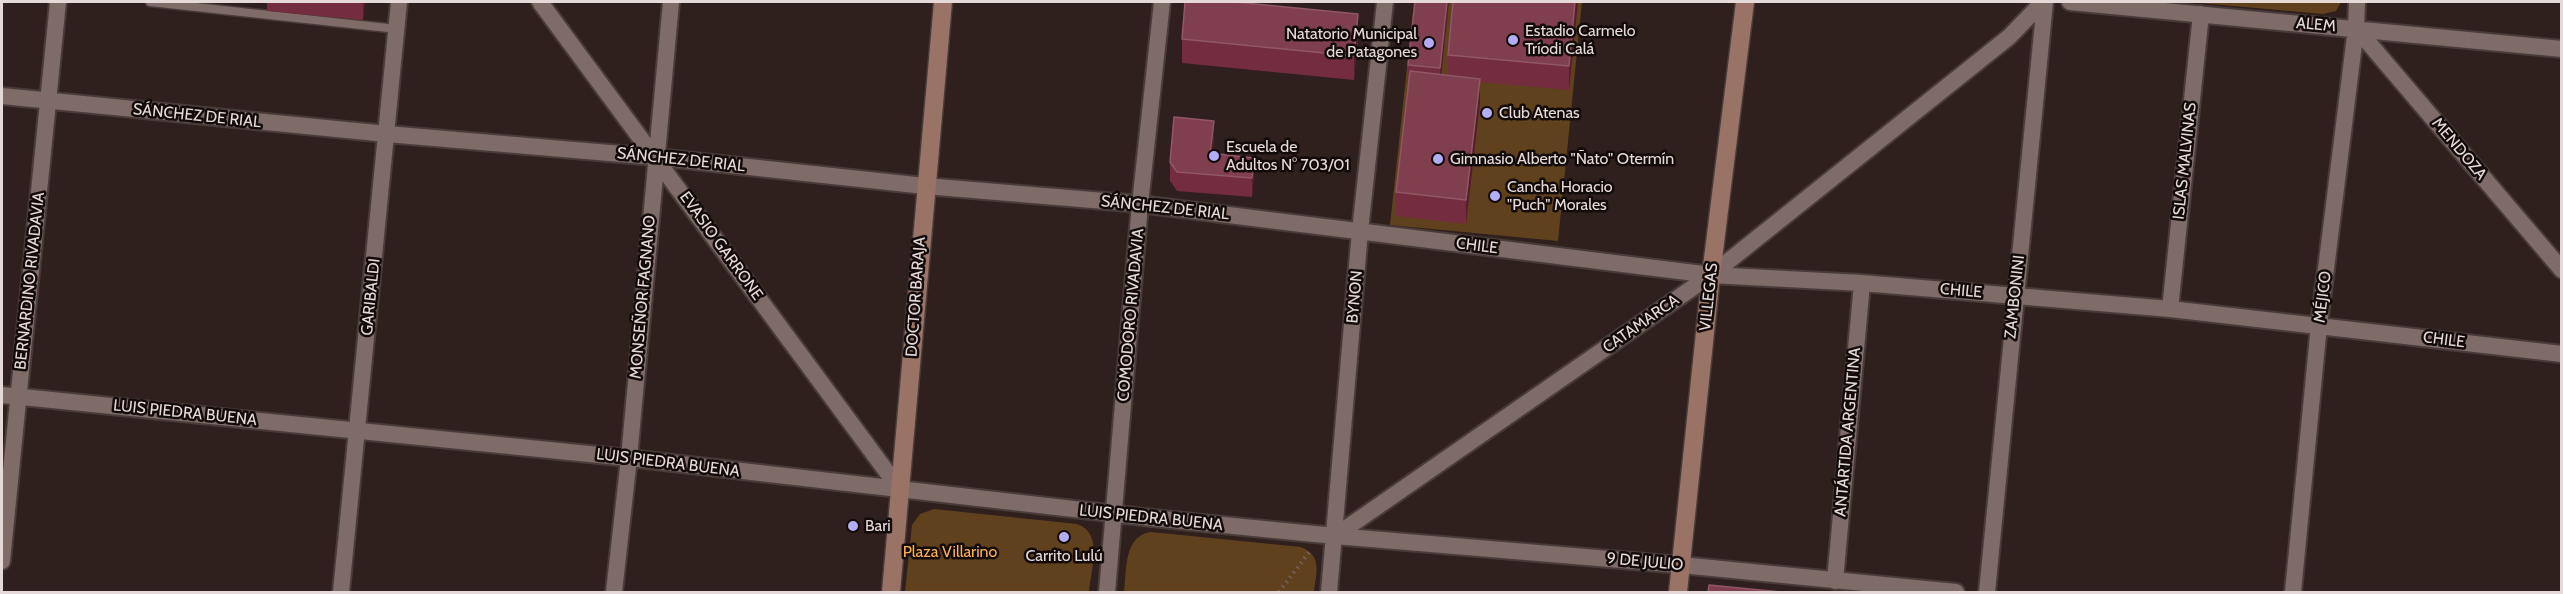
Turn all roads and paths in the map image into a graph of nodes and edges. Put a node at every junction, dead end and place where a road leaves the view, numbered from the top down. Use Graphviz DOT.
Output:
graph roads {
  1 [pos="58,2"];
  2 [pos="150,2"];
  3 [pos="399,2"];
  4 [pos="540,2"];
  5 [pos="671,2"];
  6 [pos="943,2"];
  7 [pos="1162,2"];
  8 [pos="1385,2"];
  9 [pos="1745,2"];
  10 [pos="2044,2"];
  11 [pos="2070,2"];
  12 [pos="2357,2"];
  13 [pos="2201,14"];
  14 [pos="2356,28"];
  15 [pos="397,29"];
  16 [pos="2562,48"];
  17 [pos="2,96"];
  18 [pos="48,101"];
  19 [pos="387,134"];
  20 [pos="656,157"];
  21 [pos="925,186"];
  22 [pos="1140,204"];
  23 [pos="1360,231"];
  24 [pos="2562,270"];
  25 [pos="1711,275"];
  26 [pos="1862,283"];
  27 [pos="2015,296"];
  28 [pos="2170,309"];
  29 [pos="2319,325"];
  30 [pos="2562,354"];
  31 [pos="10,396"];
  32 [pos="358,431"];
  33 [pos="629,458"];
  34 [pos="901,491"];
  35 [pos="1114,514"];
  36 [pos="1335,536"];
  37 [pos="1310,551"];
  38 [pos="2,561"];
  39 [pos="1681,565"];
  40 [pos="1835,581"];
  41 [pos="341,592"];
  42 [pos="614,592"];
  43 [pos="891,592"];
  44 [pos="1107,592"];
  45 [pos="1279,592"];
  46 [pos="1329,592"];
  47 [pos="1678,592"];
  48 [pos="1956,592"];
  49 [pos="1987,592"];
  50 [pos="2293,592"];
  1 -- 18 [label="street, BERNARDINO RIVADAVIA"];
  2 -- 15 [label="lane"];
  3 -- 15 [label="street, GARIBALDI"];
  4 -- 20 [label="street, EVASIO GARRONE"];
  5 -- 20 [label="street, MONSEÑOR FAGNANO"];
  6 -- 21 [label="street, DOCTOR BARAJA"];
  7 -- 22 [label="street, COMODORO RIVADAVIA"];
  8 -- 23 [label="street, BYNON"];
  9 -- 25 [label="street, VILLEGAS"];
  10 -- 25 [label="street, CATAMARCA"];
  10 -- 27 [label="street, ZAMBONINI"];
  11 -- 13 [label="street, ALEM"];
  12 -- 14 [label="street, MÉJICO"];
  13 -- 14 [label="street, ALEM"];
  13 -- 28 [label="street, ISLAS MALVINAS"];
  14 -- 16 [label="street, ALEM"];
  14 -- 24 [label="street, MENDOZA"];
  14 -- 29 [label="street, MÉJICO"];
  15 -- 19 [label="street, GARIBALDI"];
  17 -- 18 [label="street, SÁNCHEZ DE RIAL"];
  18 -- 19 [label="street, SÁNCHEZ DE RIAL"];
  18 -- 31 [label="street, BERNARDINO RIVADAVIA"];
  19 -- 20 [label="street, SÁNCHEZ DE RIAL"];
  19 -- 32 [label="street, GARIBALDI"];
  20 -- 21 [label="street, SÁNCHEZ DE RIAL"];
  20 -- 33 [label="street, MONSEÑOR FAGNANO"];
  20 -- 34 [label="street, EVASIO GARRONE"];
  21 -- 22 [label="street, SÁNCHEZ DE RIAL"];
  21 -- 34 [label="street, DOCTOR BARAJA"];
  22 -- 23 [label="street, SÁNCHEZ DE RIAL"];
  22 -- 35 [label="street, COMODORO RIVADAVIA"];
  23 -- 25 [label="street, CHILE"];
  23 -- 36 [label="street, BYNON"];
  25 -- 26 [label="street, CHILE"];
  25 -- 36 [label="street, CATAMARCA"];
  25 -- 39 [label="street, VILLEGAS"];
  26 -- 27 [label="street, CHILE"];
  26 -- 40 [label="street, ANTÁRTIDA ARGENTINA"];
  27 -- 28 [label="street, CHILE"];
  27 -- 49 [label="street, ZAMBONINI"];
  28 -- 29 [label="street, CHILE"];
  29 -- 30 [label="street, CHILE"];
  29 -- 50 [label="street, MÉJICO"];
  31 -- 32 [label="street, LUIS PIEDRA BUENA"];
  31 -- 38 [label="street, BERNARDINO RIVADAVIA"];
  32 -- 33 [label="street, LUIS PIEDRA BUENA"];
  32 -- 41 [label="street, GARIBALDI"];
  33 -- 34 [label="street, LUIS PIEDRA BUENA"];
  33 -- 42 [label="street, MONSEÑOR FAGNANO"];
  34 -- 35 [label="street, LUIS PIEDRA BUENA"];
  34 -- 43 [label="street, DOCTOR BARAJA"];
  35 -- 36 [label="street, LUIS PIEDRA BUENA"];
  35 -- 44 [label="street, COMODORO RIVADAVIA"];
  36 -- 39 [label="street, 9 DE JULIO"];
  36 -- 46 [label="street, BYNON"];
  37 -- 45 [label="path"];
  39 -- 40 [label="street, 9 DE JULIO"];
  39 -- 47 [label="street, VILLEGAS"];
  40 -- 48 [label="street, 9 DE JULIO"];
}
